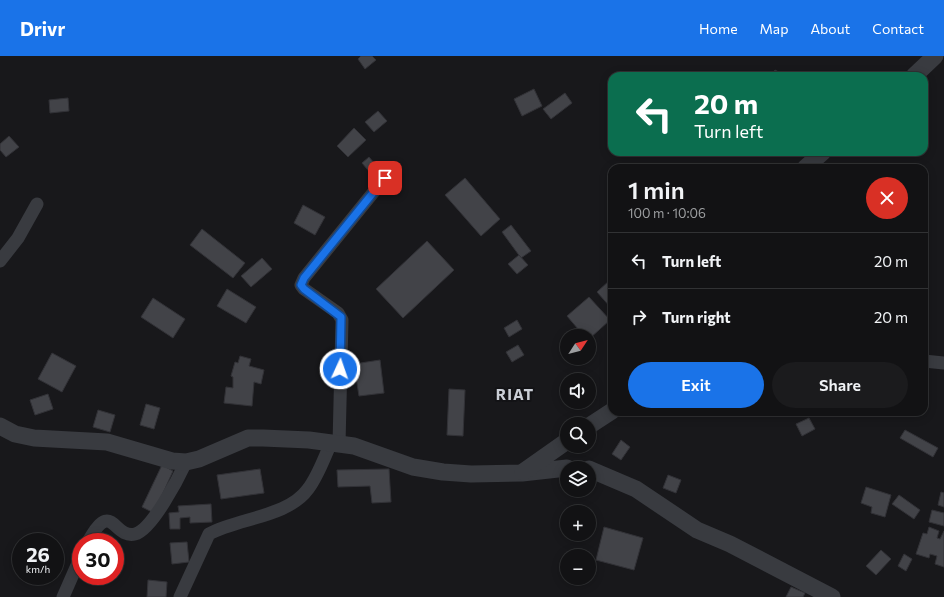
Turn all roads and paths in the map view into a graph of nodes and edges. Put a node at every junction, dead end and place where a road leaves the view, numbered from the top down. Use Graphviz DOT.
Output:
graph roads {
  1 [pos="935,56"];
  2 [pos="918,72"];
  3 [pos="818,156"];
  4 [pos="810,164"];
  5 [pos="385,178"];
  6 [pos="37,204"];
  7 [pos="0,261"];
  8 [pos="928,362"];
  9 [pos="944,364"];
  10 [pos="608,414"];
  11 [pos="596,421"];
  12 [pos="0,426"];
  13 [pos="335,443"];
  14 [pos="560,446"];
  15 [pos="186,462"];
  16 [pos="560,469"];
  17 [pos="596,472"];
  18 [pos="522,473"];
  19 [pos="93,533"];
  20 [pos="72,576"];
  21 [pos="63,597"];
  22 [pos="180,597"];
  23 [pos="832,597"];
  1 -- 2 [label="street"];
  3 -- 4 [label="street"];
  5 -- 13 [label="street"];
  6 -- 7 [label="street"];
  8 -- 9 [label="street"];
  10 -- 11 [label="street"];
  12 -- 15 [label="street"];
  13 -- 15 [label="street"];
  13 -- 18 [label="street"];
  13 -- 22 [label="street"];
  14 -- 18 [label="street"];
  15 -- 19 [label="street"];
  16 -- 18 [label="street"];
  17 -- 23 [label="street"];
  20 -- 21 [label="street"];
}
